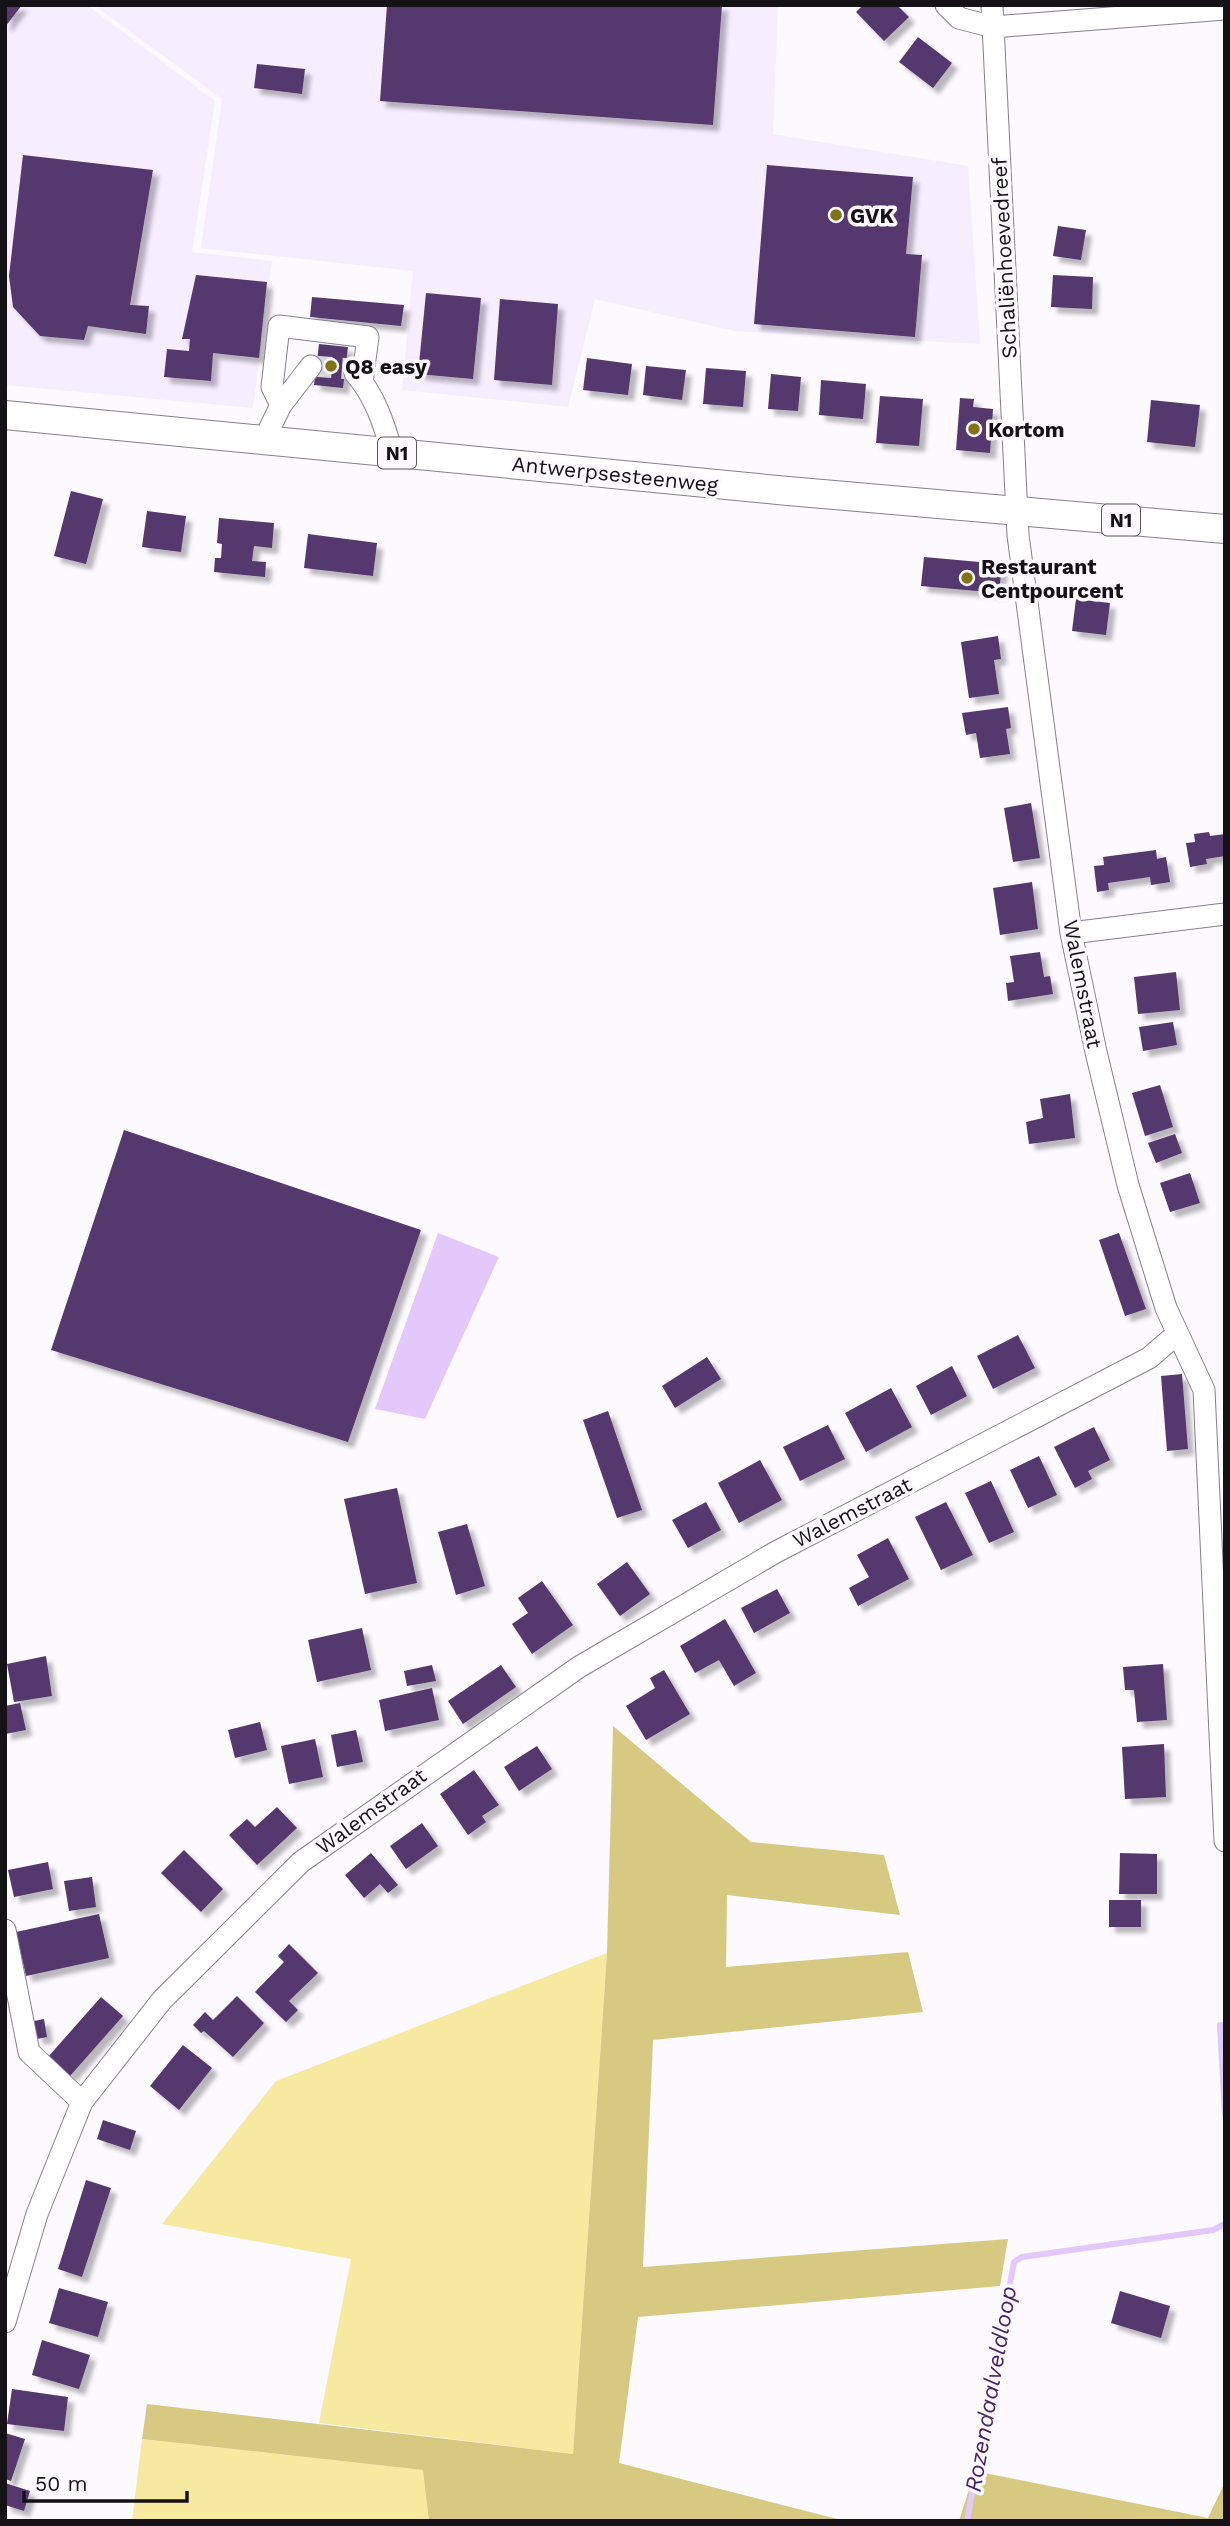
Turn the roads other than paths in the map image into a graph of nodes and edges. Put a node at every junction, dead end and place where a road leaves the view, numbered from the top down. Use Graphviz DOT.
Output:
graph roads {
  1 [pos="946,5"];
  2 [pos="1190,9"];
  3 [pos="1225,9"];
  4 [pos="993,16"];
  5 [pos="311,366"];
  6 [pos="281,405"];
  7 [pos="5,415"];
  8 [pos="264,440"];
  9 [pos="393,452"];
  10 [pos="1016,511"];
  11 [pos="1225,529"];
  12 [pos="1225,914"];
  13 [pos="1071,933"];
  14 [pos="1177,1334"];
  15 [pos="1225,1841"];
  16 [pos="5,1930"];
  17 [pos="82,2102"];
  18 [pos="5,2322"];
  1 -- 4 [label="street"];
  2 -- 3 [label="street"];
  2 -- 4 [label="street"];
  4 -- 10 [label="street, Schaliënhoevedreef"];
  5 -- 6 [label="street"];
  6 -- 8 [label="street"];
  6 -- 9 [label="street"];
  7 -- 8 [label="main road, Antwerpsesteenweg / N1"];
  8 -- 9 [label="main road, Antwerpsesteenweg / N1"];
  9 -- 10 [label="main road, Antwerpsesteenweg / N1"];
  10 -- 11 [label="main road, Antwerpsesteenweg / N1"];
  10 -- 13 [label="street, Walemstraat"];
  12 -- 13 [label="street"];
  13 -- 14 [label="street, Walemstraat"];
  14 -- 15 [label="street"];
  14 -- 17 [label="street, Walemstraat"];
  16 -- 17 [label="street"];
  17 -- 18 [label="street, Walemstraat"];
}
